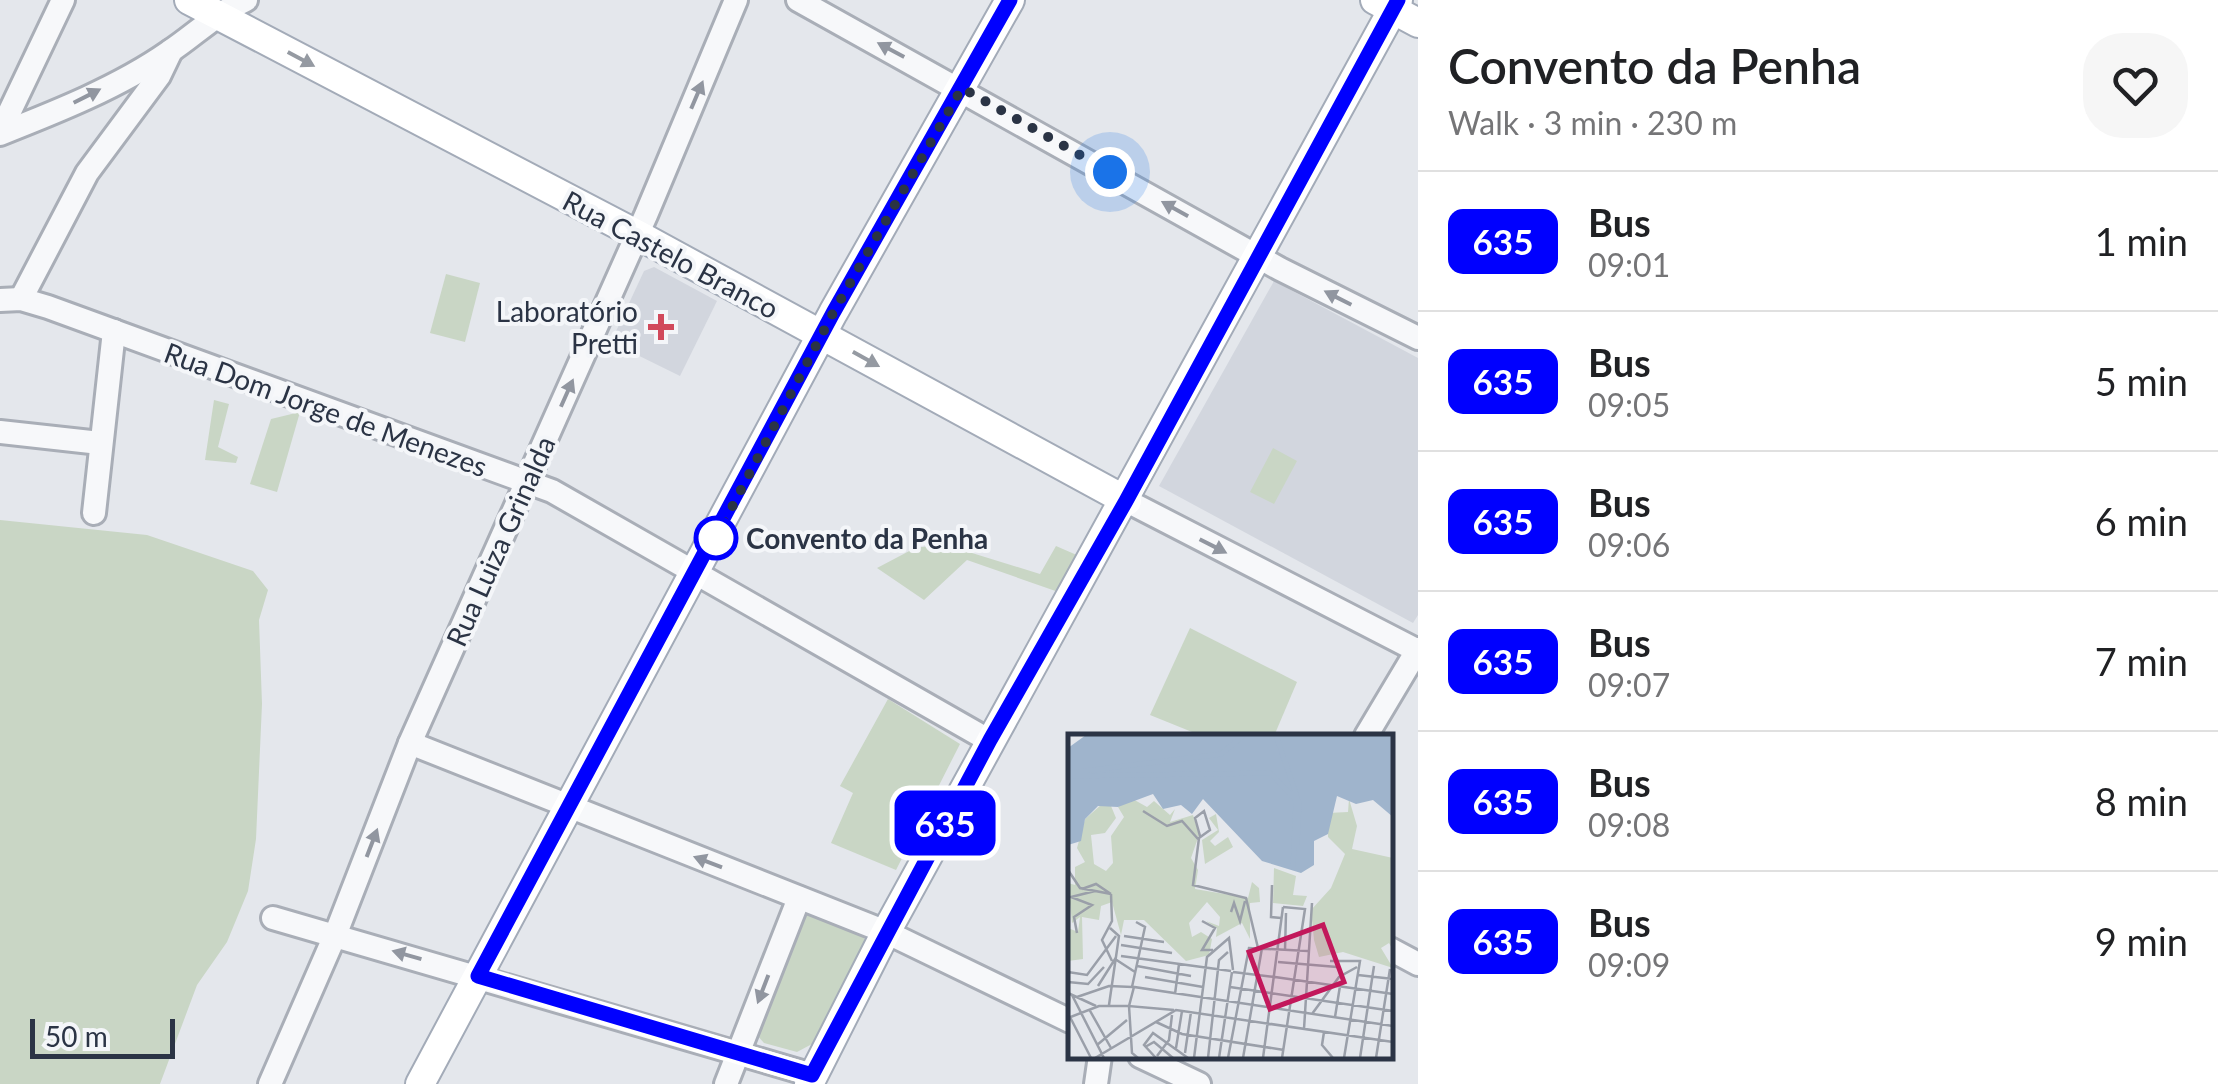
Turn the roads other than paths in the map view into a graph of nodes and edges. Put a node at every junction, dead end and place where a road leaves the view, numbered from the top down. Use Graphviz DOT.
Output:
graph roads {
  1 [pos="63,0"];
  2 [pos="189,0"];
  3 [pos="246,0"];
  4 [pos="736,0"];
  5 [pos="798,0"];
  6 [pos="1010,0"];
  7 [pos="1396,8"];
  8 [pos="214,14"];
  9 [pos="171,52"];
  10 [pos="962,88"];
  11 [pos="0,133"];
  12 [pos="638,236"];
  13 [pos="1259,257"];
  14 [pos="10,300"];
  15 [pos="114,332"];
  16 [pos="822,334"];
  17 [pos="1418,338"];
  18 [pos="0,432"];
  19 [pos="100,443"];
  20 [pos="528,482"];
  21 [pos="1126,501"];
  22 [pos="94,513"];
  23 [pos="698,572"];
  24 [pos="1418,650"];
  25 [pos="1367,734"];
  26 [pos="990,740"];
  27 [pos="410,743"];
  28 [pos="569,808"];
  29 [pos="799,898"];
  30 [pos="273,918"];
  31 [pos="886,932"];
  32 [pos="336,934"];
  33 [pos="1393,952"];
  34 [pos="1418,964"];
  35 [pos="478,976"];
  36 [pos="1068,1020"];
  37 [pos="738,1052"];
  38 [pos="1100,1059"];
  39 [pos="1149,1059"];
  40 [pos="1190,1072"];
  41 [pos="810,1080"];
  42 [pos="270,1084"];
  43 [pos="420,1084"];
  44 [pos="726,1084"];
  45 [pos="1096,1084"];
  1 -- 11 [label="street"];
  2 -- 8 [label="main road, Rua Castelo Branco"];
  3 -- 8 [label="street"];
  12 -- 4 [label="street, Rua Luiza Grinalda, one-way"];
  10 -- 5 [label="street, one-way"];
  6 -- 10 [label="main road"];
  7 -- 13 [label="main road"];
  8 -- 9 [label="street"];
  8 -- 12 [label="main road, Rua Castelo Branco, one-way"];
  11 -- 9 [label="street, one-way"];
  9 -- 14 [label="street"];
  13 -- 10 [label="street, one-way"];
  10 -- 16 [label="main road"];
  12 -- 16 [label="main road, Rua Castelo Branco"];
  20 -- 12 [label="street, Rua Luiza Grinalda, one-way"];
  17 -- 13 [label="street, one-way"];
  13 -- 21 [label="main road"];
  14 -- 15 [label="street, Rua Dom Jorge de Menezes"];
  15 -- 19 [label="street"];
  15 -- 20 [label="street, Rua Dom Jorge de Menezes"];
  16 -- 21 [label="main road, Rua Castelo Branco, one-way"];
  16 -- 23 [label="main road"];
  18 -- 19 [label="street"];
  19 -- 22 [label="street"];
  20 -- 23 [label="street, Rua Dom Jorge de Menezes"];
  20 -- 27 [label="street, Rua Luiza Grinalda"];
  21 -- 24 [label="street, Rua Castelo Branco, one-way"];
  21 -- 26 [label="main road"];
  23 -- 26 [label="street, Rua Dom Jorge de Menezes"];
  23 -- 28 [label="main road"];
  24 -- 25 [label="street"];
  26 -- 31 [label="main road"];
  27 -- 28 [label="street"];
  32 -- 27 [label="street, Rua Luiza Grinalda, one-way"];
  29 -- 28 [label="street, one-way"];
  28 -- 35 [label="main road"];
  29 -- 31 [label="street"];
  29 -- 37 [label="street, one-way"];
  30 -- 32 [label="street"];
  31 -- 36 [label="street"];
  31 -- 41 [label="main road"];
  35 -- 32 [label="street, one-way"];
  32 -- 42 [label="street, Rua Luiza Grinalda"];
  33 -- 34 [label="street"];
  35 -- 37 [label="street"];
  35 -- 43 [label="main road"];
  37 -- 41 [label="street"];
  37 -- 44 [label="street"];
  38 -- 45 [label="street"];
  39 -- 40 [label="street"];
}
